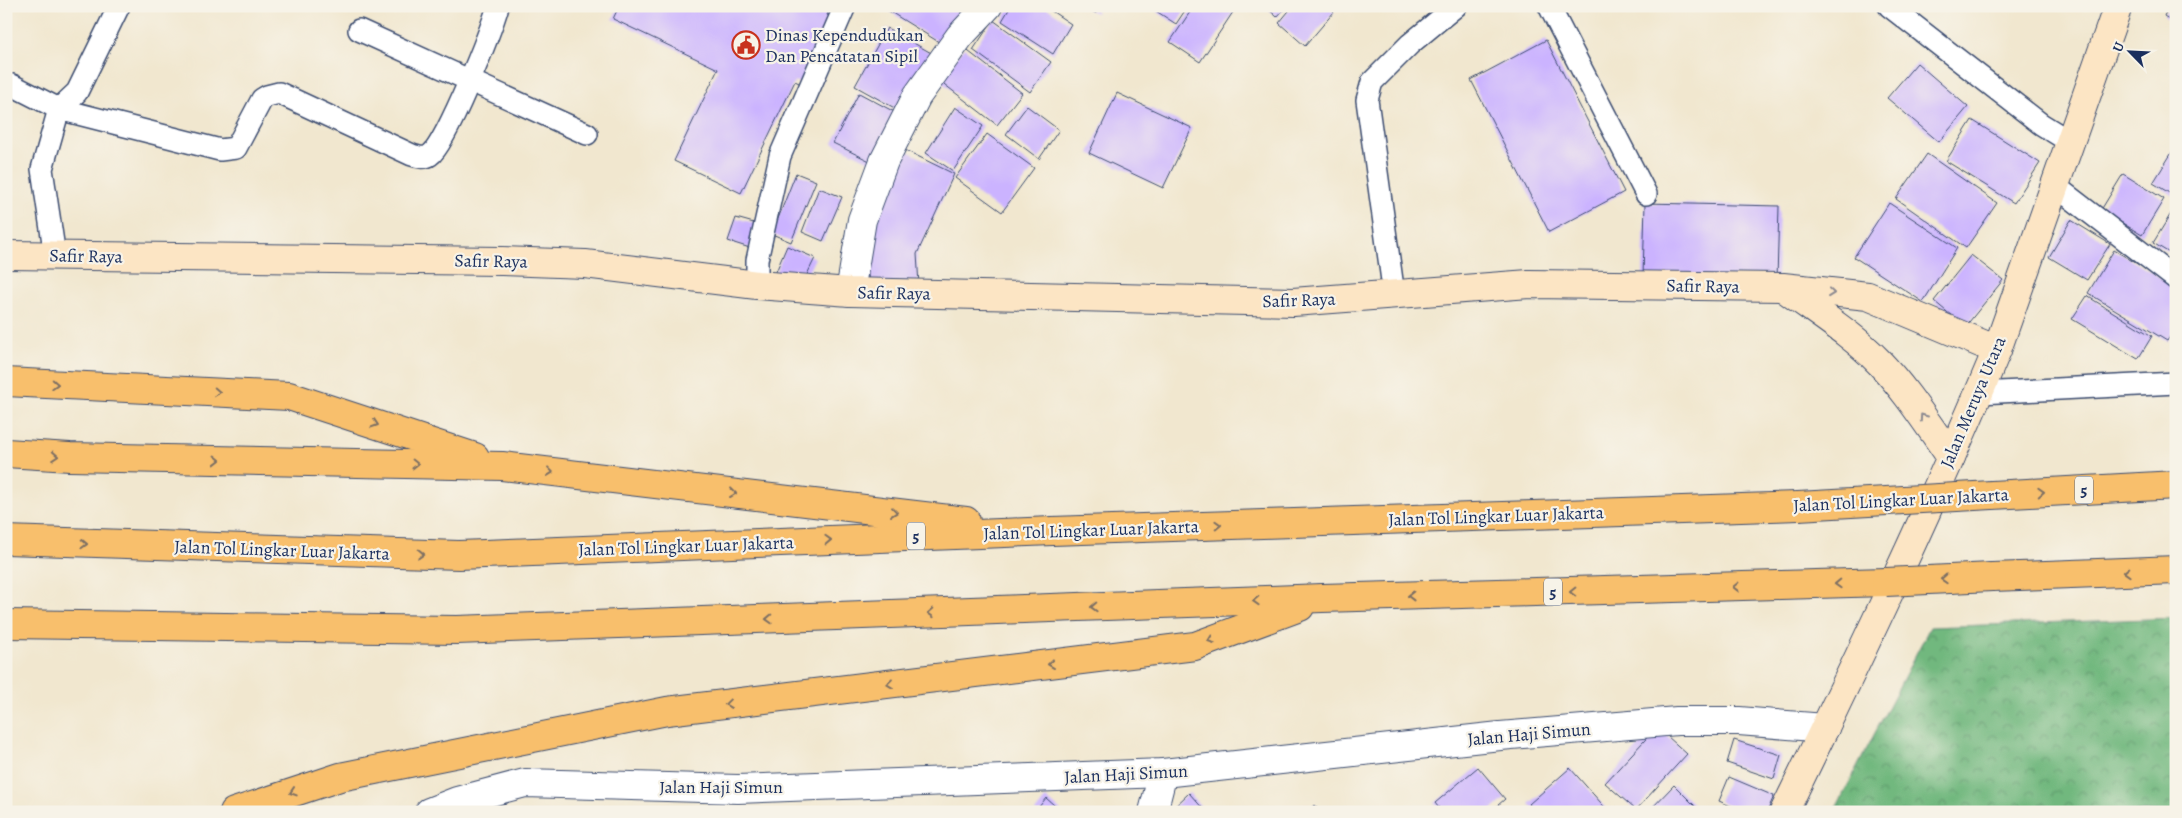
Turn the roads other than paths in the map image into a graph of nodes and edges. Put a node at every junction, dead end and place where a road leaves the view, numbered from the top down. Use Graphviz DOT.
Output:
graph roads {
  1 [pos="119,6"];
  2 [pos="498,6"];
  3 [pos="845,6"];
  4 [pos="988,6"];
  5 [pos="1456,6"];
  6 [pos="1549,6"];
  7 [pos="1889,6"];
  8 [pos="2118,6"];
  9 [pos="359,30"];
  10 [pos="469,82"];
  11 [pos="6,86"];
  12 [pos="59,110"];
  13 [pos="587,134"];
  14 [pos="2070,142"];
  15 [pos="2054,185"];
  16 [pos="1646,194"];
  17 [pos="6,255"];
  18 [pos="55,256"];
  19 [pos="2176,279"];
  20 [pos="757,285"];
  21 [pos="1783,288"];
  22 [pos="850,292"];
  23 [pos="1394,295"];
  24 [pos="1997,350"];
  25 [pos="6,382"];
  26 [pos="2176,383"];
  27 [pos="1979,393"];
  28 [pos="6,452"];
  29 [pos="1951,457"];
  30 [pos="502,466"];
  31 [pos="2176,485"];
  32 [pos="1052,531"];
  33 [pos="6,540"];
  34 [pos="2176,570"];
  35 [pos="1322,598"];
  36 [pos="6,624"];
  37 [pos="1825,728"];
  38 [pos="1163,774"];
  39 [pos="738,789"];
  40 [pos="473,804"];
  41 [pos="234,812"];
  42 [pos="429,812"];
  43 [pos="755,812"];
  44 [pos="1153,812"];
  45 [pos="1784,812"];
  1 -- 12 [label="lane"];
  2 -- 10 [label="lane"];
  3 -- 20 [label="lane"];
  4 -- 22 [label="street"];
  5 -- 23 [label="lane"];
  6 -- 16 [label="lane"];
  7 -- 14 [label="lane"];
  8 -- 14 [label="street, Jalan Meruya Utara"];
  9 -- 10 [label="lane"];
  10 -- 12 [label="lane"];
  10 -- 13 [label="lane"];
  11 -- 12 [label="lane"];
  12 -- 18 [label="lane"];
  14 -- 15 [label="street, Jalan Meruya Utara"];
  15 -- 19 [label="lane"];
  15 -- 24 [label="street, Jalan Meruya Utara"];
  17 -- 18 [label="street, Safir Raya"];
  18 -- 20 [label="street, Safir Raya"];
  20 -- 22 [label="street, Safir Raya"];
  21 -- 23 [label="street, Safir Raya"];
  21 -- 24 [label="street, Safir Raya, one-way"];
  29 -- 21 [label="street, one-way"];
  22 -- 23 [label="street, Safir Raya"];
  24 -- 27 [label="street, Jalan Meruya Utara"];
  25 -- 30 [label="highway, one-way"];
  26 -- 27 [label="lane"];
  27 -- 29 [label="street, Jalan Meruya Utara"];
  28 -- 30 [label="highway, one-way"];
  29 -- 37 [label="street, Jalan Meruya Utara"];
  30 -- 32 [label="highway, one-way"];
  32 -- 31 [label="highway, Jalan Tol Lingkar Luar Jakarta / 5, one-way, bridge"];
  33 -- 32 [label="highway, Jalan Tol Lingkar Luar Jakarta / 5, one-way"];
  34 -- 35 [label="highway, 5, one-way, bridge"];
  35 -- 36 [label="highway, 5, one-way"];
  35 -- 41 [label="highway, one-way"];
  37 -- 38 [label="street, Jalan Haji Simun"];
  37 -- 45 [label="street, Jalan Meruya Utara"];
  38 -- 39 [label="street, Jalan Haji Simun"];
  38 -- 44 [label="street"];
  39 -- 40 [label="street, Jalan Haji Simun"];
  39 -- 43 [label="street"];
  40 -- 42 [label="street, Jalan Haji Simun"];
}
